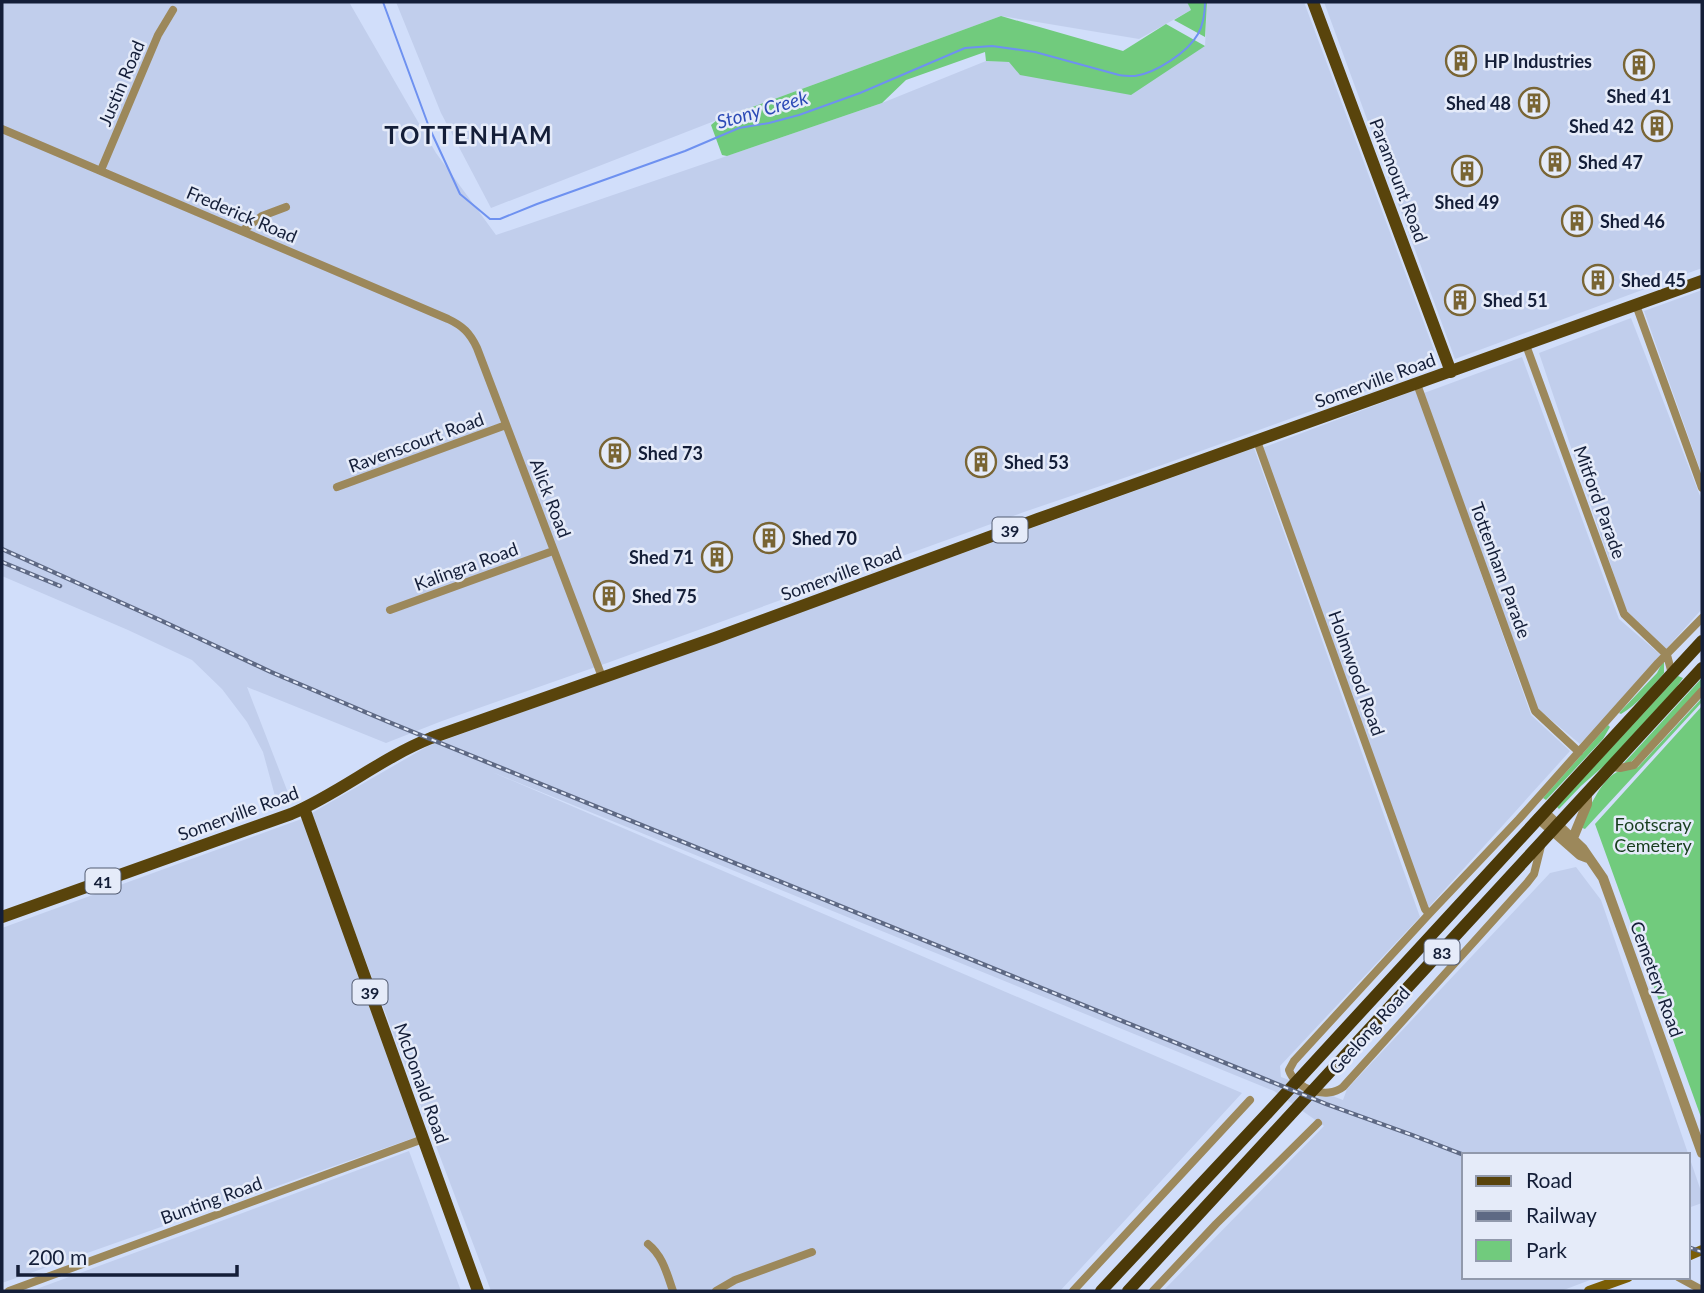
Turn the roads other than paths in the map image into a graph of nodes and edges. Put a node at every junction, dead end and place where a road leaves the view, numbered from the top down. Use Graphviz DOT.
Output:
graph roads {
  1 [pos="1313,2"];
  2 [pos="173,10"];
  3 [pos="2,129"];
  4 [pos="101,170"];
  5 [pos="286,207"];
  6 [pos="242,231"];
  7 [pos="1702,281"];
  8 [pos="1636,305"];
  9 [pos="468,331"];
  10 [pos="1526,345"];
  11 [pos="1451,372"];
  12 [pos="1417,384"];
  13 [pos="506,425"];
  14 [pos="1257,441"];
  15 [pos="337,487"];
  16 [pos="1702,488"];
  17 [pos="553,551"];
  18 [pos="390,610"];
  19 [pos="1702,618"];
  20 [pos="1702,641"];
  21 [pos="1667,655"];
  22 [pos="1679,666"];
  23 [pos="1702,668"];
  24 [pos="602,677"];
  25 [pos="1702,691"];
  26 [pos="1579,752"];
  27 [pos="1612,766"];
  28 [pos="1587,794"];
  29 [pos="304,808"];
  30 [pos="1528,809"];
  31 [pos="1541,815"];
  32 [pos="1555,829"];
  33 [pos="1573,838"];
  34 [pos="1542,844"];
  35 [pos="1588,859"];
  36 [pos="1469,870"];
  37 [pos="1488,873"];
  38 [pos="1429,914"];
  39 [pos="2,917"];
  40 [pos="1250,1100"];
  41 [pos="1318,1123"];
  42 [pos="424,1139"];
  43 [pos="1702,1153"];
  44 [pos="648,1244"];
  45 [pos="812,1252"];
  46 [pos="1622,1279"];
  47 [pos="1682,1279"];
  48 [pos="1074,1290"];
  49 [pos="1702,1290"];
  50 [pos="9,1291"];
  51 [pos="478,1291"];
  52 [pos="673,1291"];
  53 [pos="716,1291"];
  54 [pos="1101,1291"];
  55 [pos="1128,1291"];
  56 [pos="1153,1291"];
  57 [pos="1588,1291"];
  1 -- 11 [label="main road, Paramount Road"];
  2 -- 4 [label="street, Justin Road"];
  3 -- 4 [label="street, Frederick Road"];
  4 -- 6 [label="street, Frederick Road"];
  5 -- 6 [label="street"];
  6 -- 9 [label="street, Frederick Road"];
  7 -- 8 [label="main road, Somerville Road"];
  8 -- 10 [label="main road, Somerville Road"];
  8 -- 16 [label="street"];
  9 -- 13 [label="street, Alick Road"];
  10 -- 11 [label="main road, Somerville Road"];
  10 -- 21 [label="street, Mitford Parade"];
  11 -- 12 [label="main road, Somerville Road / 39"];
  12 -- 14 [label="main road, Somerville Road / 39"];
  12 -- 26 [label="street, Tottenham Parade"];
  13 -- 15 [label="street, Ravenscourt Road"];
  13 -- 17 [label="street, Alick Road"];
  14 -- 24 [label="main road, Somerville Road / 39"];
  14 -- 38 [label="street, Holmwood Road"];
  17 -- 18 [label="street, Kalingra Road"];
  17 -- 24 [label="street, Alick Road"];
  19 -- 21 [label="street, Geelong Road"];
  20 -- 22 [label="highway, Geelong Road / 83"];
  21 -- 22 [label="street"];
  21 -- 22 [label="street"];
  21 -- 26 [label="street, Geelong Road"];
  22 -- 23 [label="highway"];
  22 -- 31 [label="highway, Geelong Road / 83"];
  23 -- 27 [label="highway, Geelong Road / 83"];
  24 -- 29 [label="main road, Somerville Road / 39"];
  25 -- 27 [label="street, Geelong Road"];
  26 -- 30 [label="street, Geelong Road"];
  27 -- 28 [label="highway, Geelong Road / 83"];
  28 -- 32 [label="highway, Geelong Road / 83"];
  28 -- 33 [label="street"];
  29 -- 39 [label="main road, Somerville Road / 41"];
  29 -- 42 [label="main road, McDonald Road / 39"];
  30 -- 31 [label="street, Cemetery Road"];
  30 -- 36 [label="street, Geelong Road"];
  31 -- 32 [label="street, Cemetery Road"];
  31 -- 37 [label="highway, Geelong Road / 83"];
  32 -- 33 [label="street, Cemetery Road"];
  32 -- 34 [label="highway, Geelong Road / 83"];
  32 -- 35 [label="street, Cemetery Road"];
  33 -- 35 [label="street, Cemetery Road"];
  34 -- 38 [label="street, Geelong Road"];
  34 -- 55 [label="highway, Geelong Road / 83"];
  35 -- 43 [label="street, Cemetery Road"];
  36 -- 37 [label="street"];
  36 -- 38 [label="street, Geelong Road"];
  37 -- 54 [label="highway, Geelong Road / 83"];
  40 -- 48 [label="street"];
  41 -- 56 [label="street"];
  42 -- 50 [label="street, Bunting Road"];
  42 -- 51 [label="main road, McDonald Road / 39"];
  44 -- 52 [label="street"];
  45 -- 53 [label="street"];
  46 -- 57 [label="main road"];
  47 -- 49 [label="street"];
}
